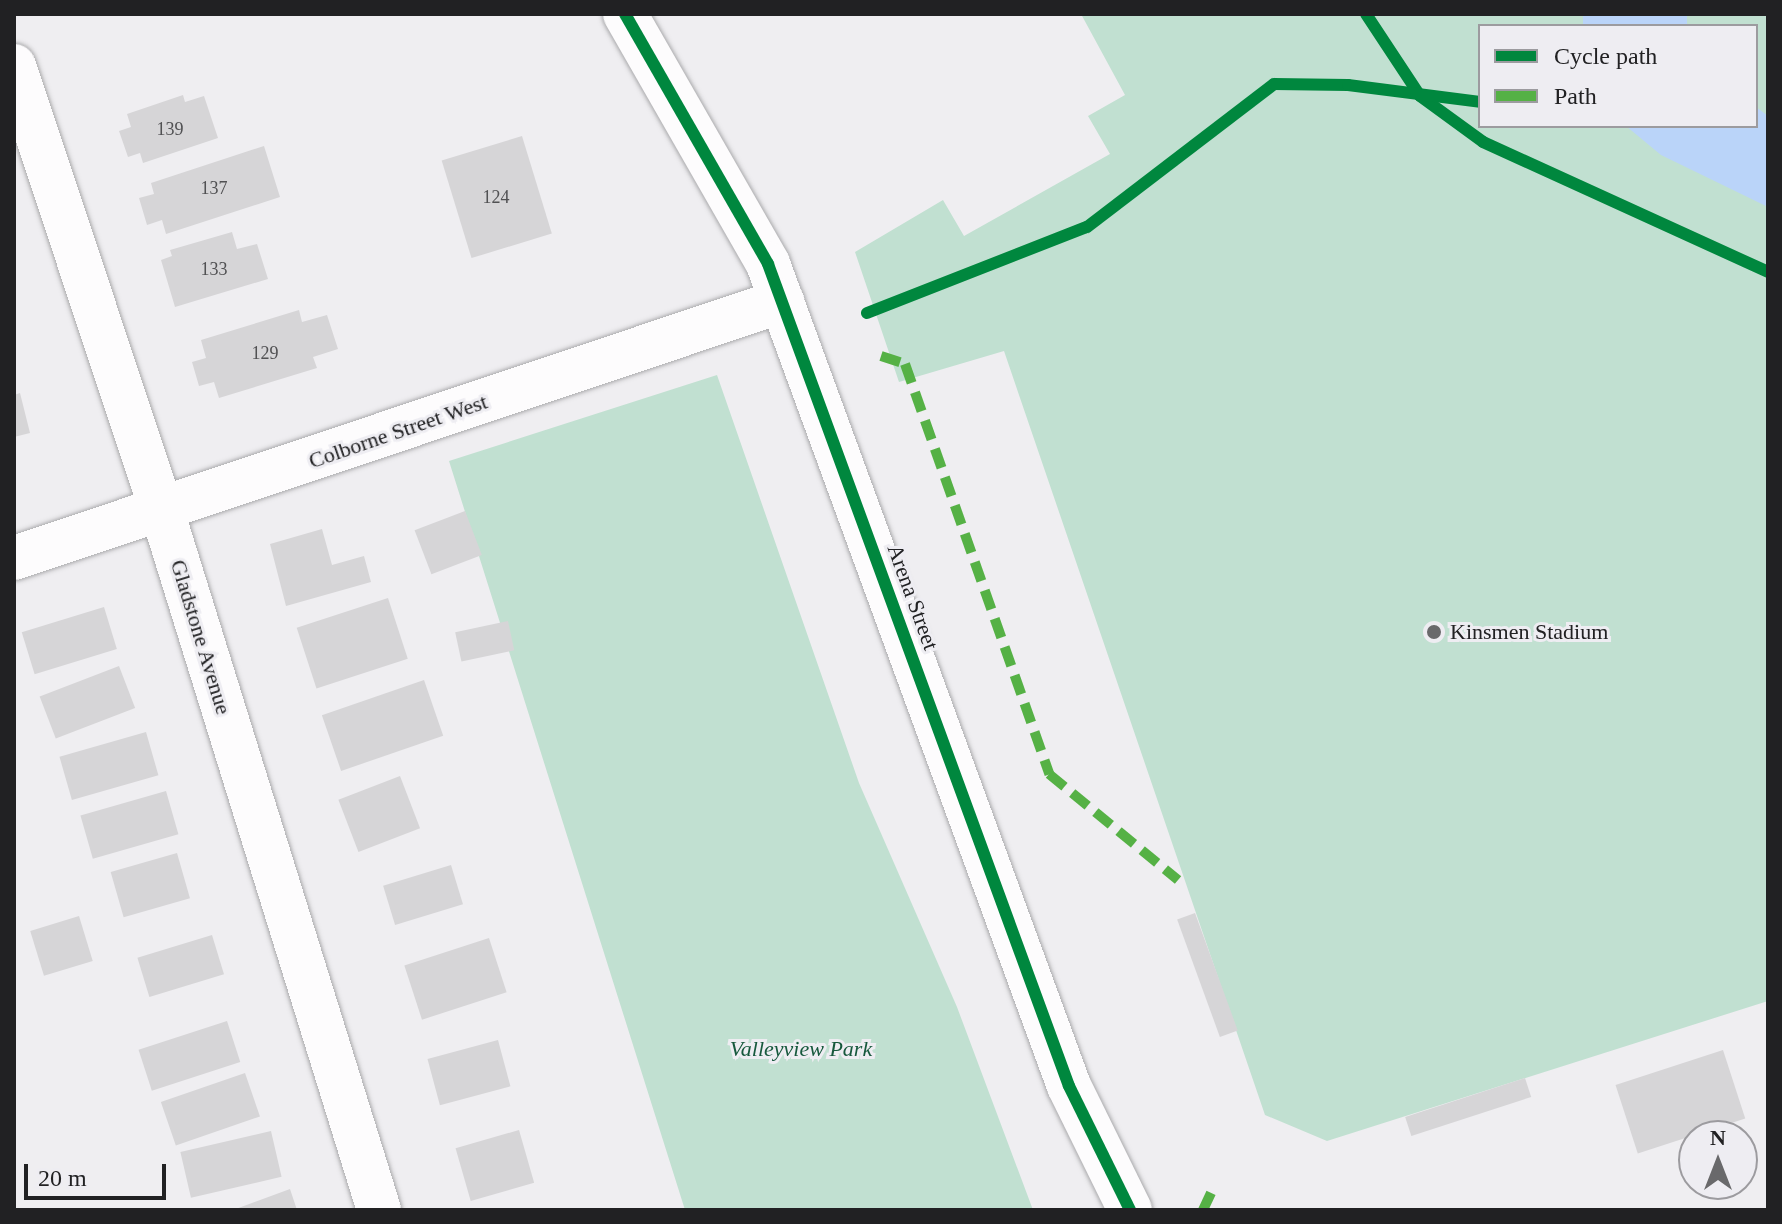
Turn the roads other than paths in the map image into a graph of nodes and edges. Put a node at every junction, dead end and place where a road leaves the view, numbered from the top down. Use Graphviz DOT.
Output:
graph roads {
  1 [pos="625,14"];
  2 [pos="14,66"];
  3 [pos="782,301"];
  4 [pos="162,511"];
  5 [pos="14,558"];
  6 [pos="379,1210"];
  7 [pos="1130,1210"];
  1 -- 3 [label="street, Arena Street"];
  2 -- 4 [label="street, Gladstone Avenue"];
  3 -- 4 [label="street, Colborne Street West"];
  3 -- 7 [label="street, Arena Street"];
  4 -- 5 [label="street, Colborne Street West"];
  4 -- 6 [label="street, Gladstone Avenue"];
}
